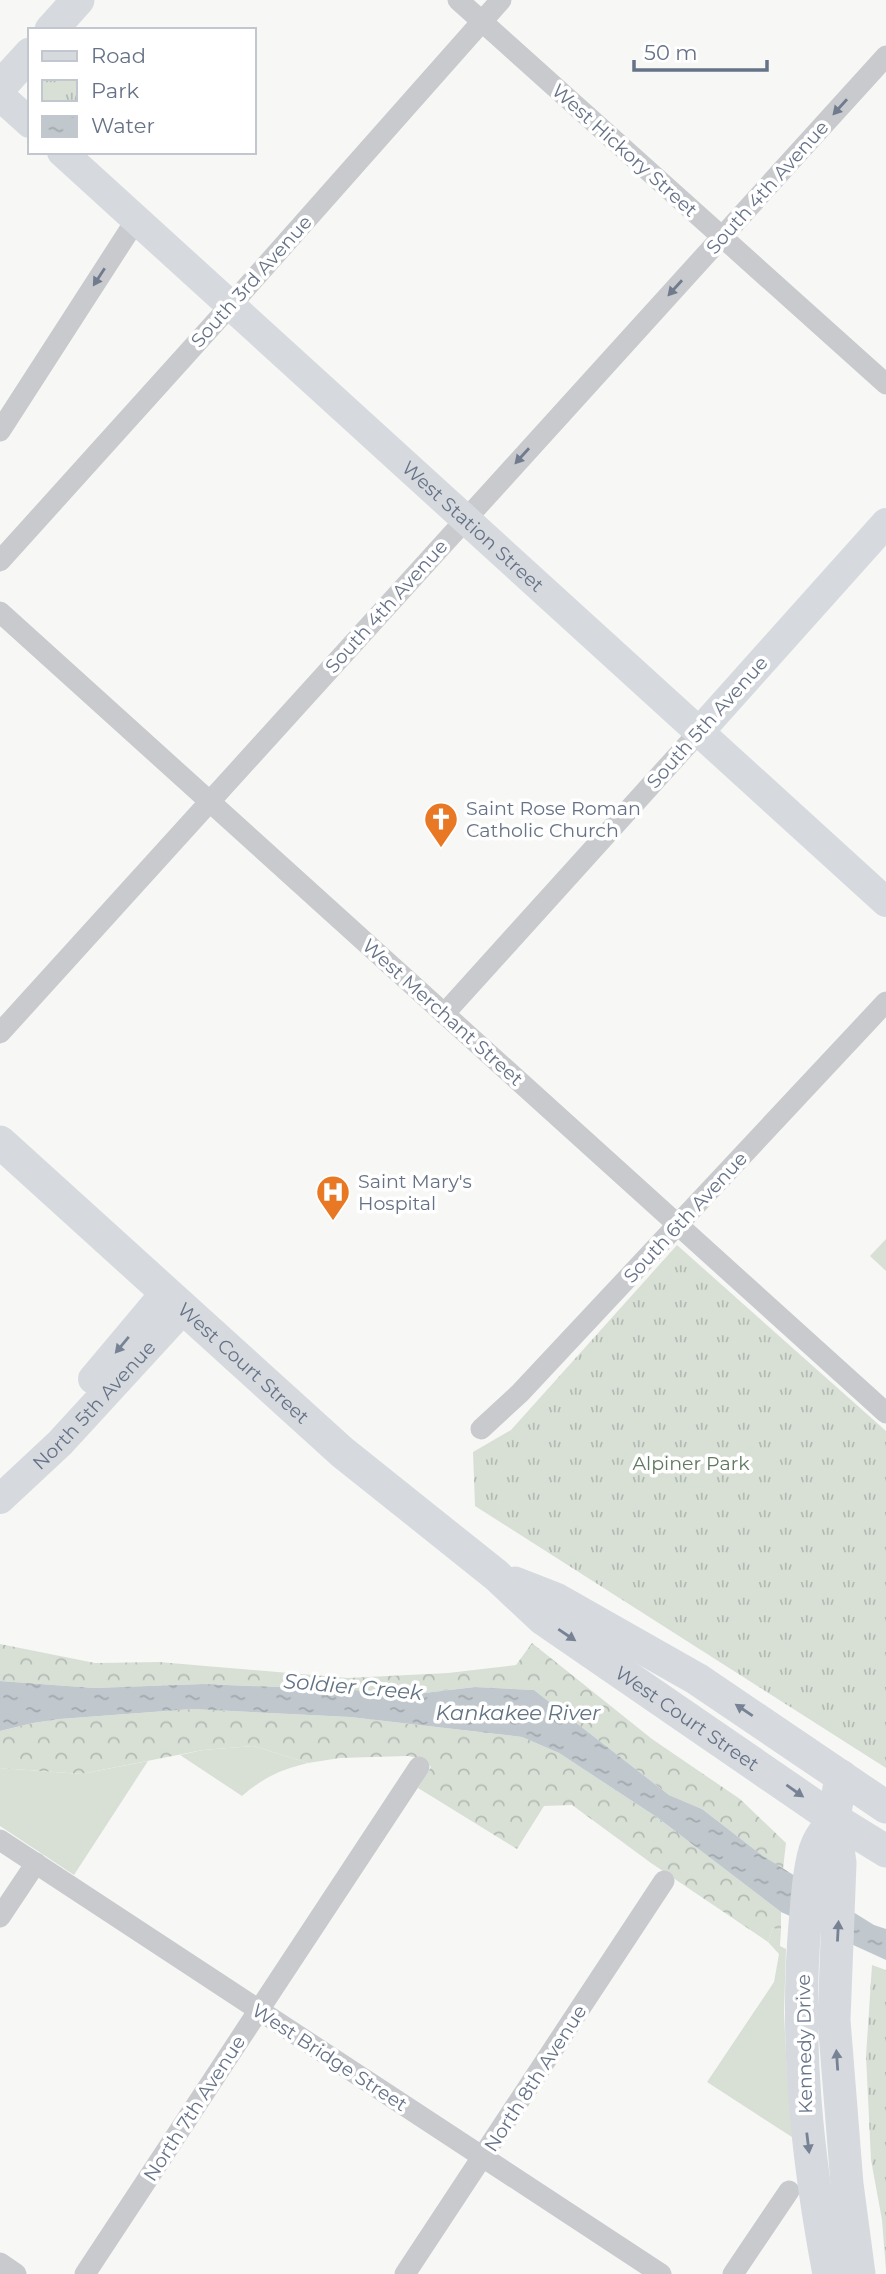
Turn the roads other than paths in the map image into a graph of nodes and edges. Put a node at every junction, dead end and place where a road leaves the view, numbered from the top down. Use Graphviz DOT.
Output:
graph roads {
  1 [pos="78,0"];
  2 [pos="458,0"];
  3 [pos="501,0"];
  4 [pos="481,21"];
  5 [pos="53,28"];
  6 [pos="28,56"];
  7 [pos="886,56"];
  8 [pos="0,87"];
  9 [pos="0,96"];
  10 [pos="28,121"];
  11 [pos="64,154"];
  12 [pos="136,219"];
  13 [pos="721,237"];
  14 [pos="230,306"];
  15 [pos="886,384"];
  16 [pos="0,431"];
  17 [pos="465,519"];
  18 [pos="886,523"];
  19 [pos="0,561"];
  20 [pos="0,612"];
  21 [pos="699,732"];
  22 [pos="209,800"];
  23 [pos="886,902"];
  24 [pos="886,1002"];
  25 [pos="444,1014"];
  26 [pos="0,1032"];
  27 [pos="0,1142"];
  28 [pos="678,1224"];
  29 [pos="175,1300"];
  30 [pos="886,1413"];
  31 [pos="481,1429"];
  32 [pos="0,1499"];
  33 [pos="496,1575"];
  34 [pos="419,1767"];
  35 [pos="841,1776"];
  36 [pos="886,1807"];
  37 [pos="0,1840"];
  38 [pos="830,1842"];
  39 [pos="886,1852"];
  40 [pos="36,1863"];
  41 [pos="664,1881"];
  42 [pos="0,1917"];
  43 [pos="259,2010"];
  44 [pos="483,2158"];
  45 [pos="789,2191"];
  46 [pos="0,2263"];
  47 [pos="16,2274"];
  48 [pos="85,2274"];
  49 [pos="405,2274"];
  50 [pos="661,2274"];
  51 [pos="733,2274"];
  52 [pos="829,2274"];
  53 [pos="859,2274"];
  1 -- 5 [label="main road"];
  2 -- 4 [label="street, West Hickory Street"];
  3 -- 4 [label="street, South 3rd Avenue"];
  4 -- 13 [label="street, West Hickory Street"];
  4 -- 14 [label="street, South 3rd Avenue"];
  6 -- 8 [label="main road"];
  7 -- 13 [label="street, South 4th Avenue, one-way"];
  9 -- 10 [label="main road"];
  11 -- 12 [label="main road, West Station Street"];
  12 -- 14 [label="main road, West Station Street"];
  12 -- 16 [label="street, one-way"];
  13 -- 15 [label="street, West Hickory Street"];
  13 -- 17 [label="street, South 4th Avenue, one-way"];
  14 -- 17 [label="main road, West Station Street"];
  14 -- 19 [label="street, South 3rd Avenue"];
  17 -- 21 [label="main road, West Station Street"];
  17 -- 22 [label="street, South 4th Avenue"];
  18 -- 21 [label="main road, South 5th Avenue"];
  20 -- 22 [label="street, West Merchant Street"];
  21 -- 23 [label="main road, West Station Street"];
  21 -- 25 [label="street, South 5th Avenue"];
  22 -- 25 [label="street, West Merchant Street"];
  22 -- 26 [label="street, South 4th Avenue"];
  24 -- 28 [label="street, South 6th Avenue"];
  25 -- 28 [label="street, West Merchant Street"];
  27 -- 29 [label="main road, West Court Street"];
  28 -- 30 [label="street, West Merchant Street"];
  28 -- 31 [label="street, South 6th Avenue"];
  29 -- 32 [label="main road, North 5th Avenue"];
  29 -- 33 [label="main road, West Court Street"];
  35 -- 33 [label="main road, West Court Street, one-way"];
  33 -- 38 [label="main road, West Court Street, one-way"];
  34 -- 43 [label="street, North 7th Avenue"];
  35 -- 36 [label="main road, West Court Street"];
  35 -- 38 [label="main road, Kennedy Drive"];
  37 -- 40 [label="street, West Bridge Street"];
  38 -- 39 [label="main road, West Court Street"];
  38 -- 52 [label="main road, Kennedy Drive, one-way"];
  53 -- 38 [label="main road, Kennedy Drive, one-way"];
  40 -- 42 [label="street"];
  40 -- 43 [label="street, West Bridge Street"];
  41 -- 44 [label="street, North 8th Avenue"];
  43 -- 44 [label="street, West Bridge Street"];
  43 -- 48 [label="street, North 7th Avenue"];
  44 -- 49 [label="street, North 8th Avenue"];
  44 -- 50 [label="street, West Bridge Street"];
  45 -- 51 [label="street"];
  46 -- 47 [label="street"];
}
